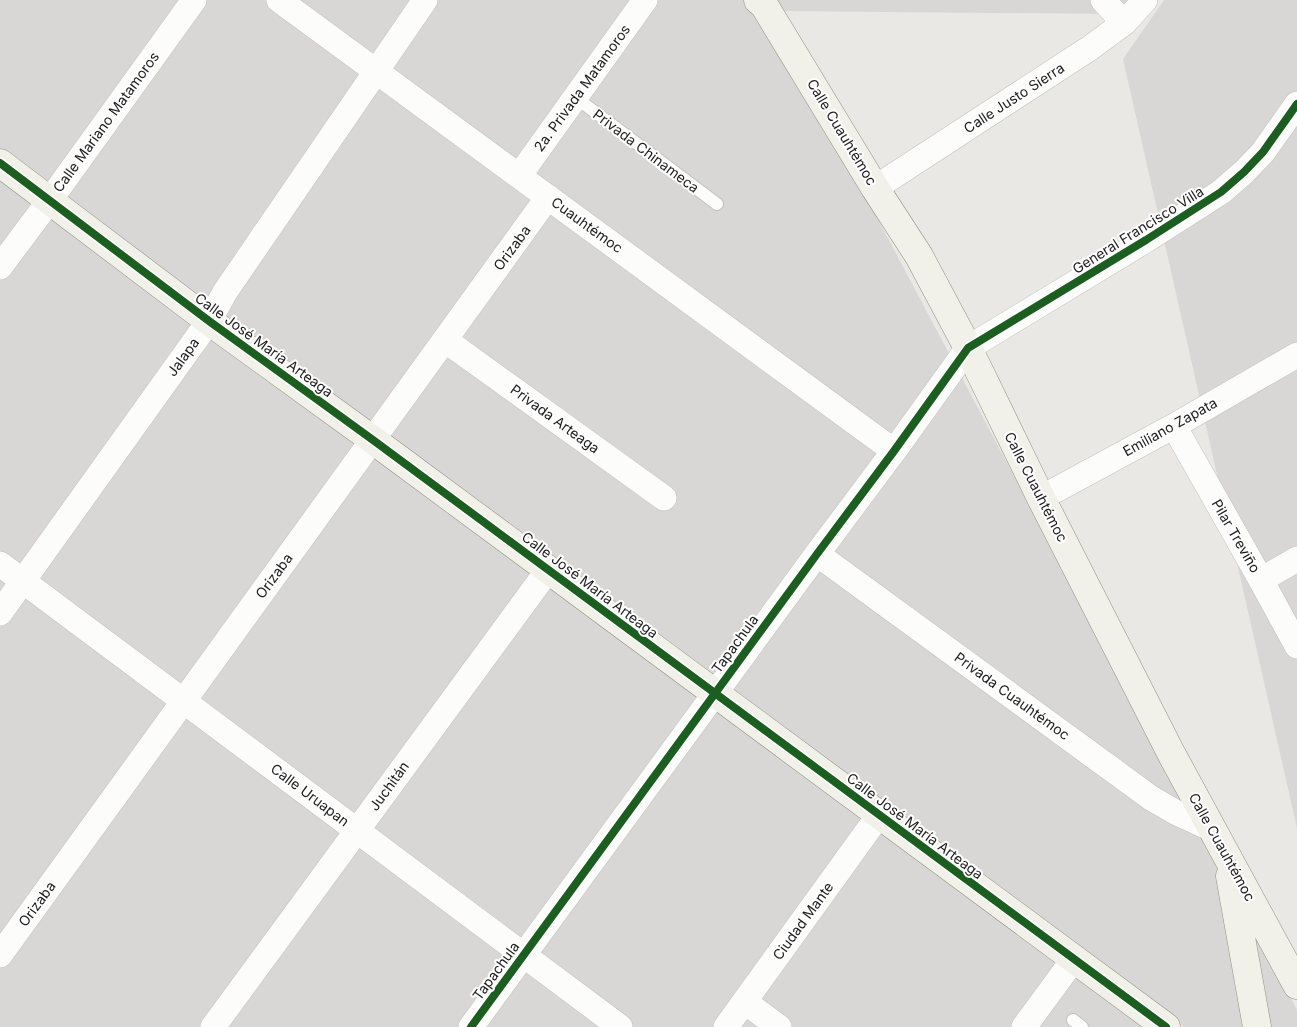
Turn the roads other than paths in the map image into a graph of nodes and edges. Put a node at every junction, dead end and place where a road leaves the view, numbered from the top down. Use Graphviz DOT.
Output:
graph roads {
  1 [pos="194,0"];
  2 [pos="279,0"];
  3 [pos="424,0"];
  4 [pos="645,0"];
  5 [pos="758,0"];
  6 [pos="1103,0"];
  7 [pos="1145,0"];
  8 [pos="1124,23"];
  9 [pos="376,71"];
  10 [pos="575,98"];
  11 [pos="1297,104"];
  12 [pos="0,163"];
  13 [pos="519,176"];
  14 [pos="876,188"];
  15 [pos="548,197"];
  16 [pos="50,200"];
  17 [pos="717,204"];
  18 [pos="0,267"];
  19 [pos="209,321"];
  20 [pos="445,340"];
  21 [pos="968,348"];
  22 [pos="1297,355"];
  23 [pos="1174,426"];
  24 [pos="373,440"];
  25 [pos="894,451"];
  26 [pos="664,498"];
  27 [pos="1041,498"];
  28 [pos="817,554"];
  29 [pos="1297,559"];
  30 [pos="0,564"];
  31 [pos="548,570"];
  32 [pos="1261,580"];
  33 [pos="23,581"];
  34 [pos="0,613"];
  35 [pos="1297,646"];
  36 [pos="715,693"];
  37 [pos="184,701"];
  38 [pos="879,815"];
  39 [pos="1212,829"];
  40 [pos="357,830"];
  41 [pos="1226,853"];
  42 [pos="0,955"];
  43 [pos="523,955"];
  44 [pos="1074,959"];
  45 [pos="1297,985"];
  46 [pos="745,1002"];
  47 [pos="213,1027"];
  48 [pos="471,1027"];
  49 [pos="620,1027"];
  50 [pos="726,1027"];
  51 [pos="779,1027"];
  52 [pos="1024,1027"];
  53 [pos="1166,1027"];
  54 [pos="1256,1027"];
  1 -- 16 [label="street, Calle Mariano Matamoros"];
  2 -- 9 [label="street, Cuauhtémoc"];
  3 -- 9 [label="street, Jalapa"];
  4 -- 10 [label="street, 2a. Privada Matamoros"];
  5 -- 14 [label="street, Calle Cuauhtémoc"];
  6 -- 8 [label="street"];
  7 -- 8 [label="street, Calle Justo Sierra"];
  8 -- 14 [label="street, Calle Justo Sierra"];
  9 -- 13 [label="street, Cuauhtémoc"];
  9 -- 19 [label="street, Jalapa"];
  10 -- 13 [label="street, 2a. Privada Matamoros"];
  10 -- 17 [label="lane, Privada Chinameca"];
  11 -- 21 [label="street, General Francisco Villa"];
  12 -- 16 [label="street, Calle José María Arteaga"];
  13 -- 15 [label="street, Cuauhtémoc"];
  14 -- 21 [label="street, Calle Cuauhtémoc"];
  15 -- 20 [label="street, Orizaba"];
  15 -- 25 [label="street, Cuauhtémoc"];
  16 -- 18 [label="street, Calle Mariano Matamoros"];
  16 -- 19 [label="street, Calle José María Arteaga"];
  19 -- 24 [label="street, Calle José María Arteaga"];
  19 -- 33 [label="street, Jalapa"];
  20 -- 24 [label="street, Orizaba"];
  20 -- 26 [label="street, Privada Arteaga"];
  21 -- 25 [label="street, Tapachula"];
  21 -- 27 [label="street, Calle Cuauhtémoc"];
  22 -- 23 [label="street, Emiliano Zapata"];
  23 -- 27 [label="street, Emiliano Zapata"];
  23 -- 32 [label="street, Pilar Treviño"];
  24 -- 31 [label="street, Calle José María Arteaga"];
  24 -- 37 [label="street, Orizaba"];
  25 -- 28 [label="street, Tapachula"];
  27 -- 39 [label="street, Calle Cuauhtémoc"];
  28 -- 36 [label="street, Tapachula"];
  28 -- 39 [label="street, Privada Cuauhtémoc"];
  29 -- 32 [label="street"];
  30 -- 33 [label="street, Calle Uruapan"];
  31 -- 36 [label="street, Calle José María Arteaga"];
  31 -- 40 [label="street, Juchitán"];
  32 -- 35 [label="street, Pilar Treviño"];
  33 -- 34 [label="street, Jalapa"];
  33 -- 37 [label="street, Calle Uruapan"];
  36 -- 38 [label="street, Calle José María Arteaga"];
  36 -- 43 [label="street, Tapachula"];
  37 -- 40 [label="street, Calle Uruapan"];
  37 -- 42 [label="street, Orizaba"];
  38 -- 44 [label="street, Calle José María Arteaga"];
  38 -- 46 [label="street, Ciudad Mante"];
  39 -- 41 [label="street, Calle Cuauhtémoc"];
  40 -- 43 [label="street, Calle Uruapan"];
  40 -- 47 [label="street, Juchitán"];
  41 -- 45 [label="street, Calle Cuauhtémoc"];
  41 -- 54 [label="street"];
  43 -- 48 [label="street, Tapachula"];
  43 -- 49 [label="street, Calle Uruapan"];
  44 -- 52 [label="street"];
  44 -- 53 [label="street, Calle José María Arteaga"];
  46 -- 50 [label="street, Ciudad Mante"];
  46 -- 51 [label="street"];
}
